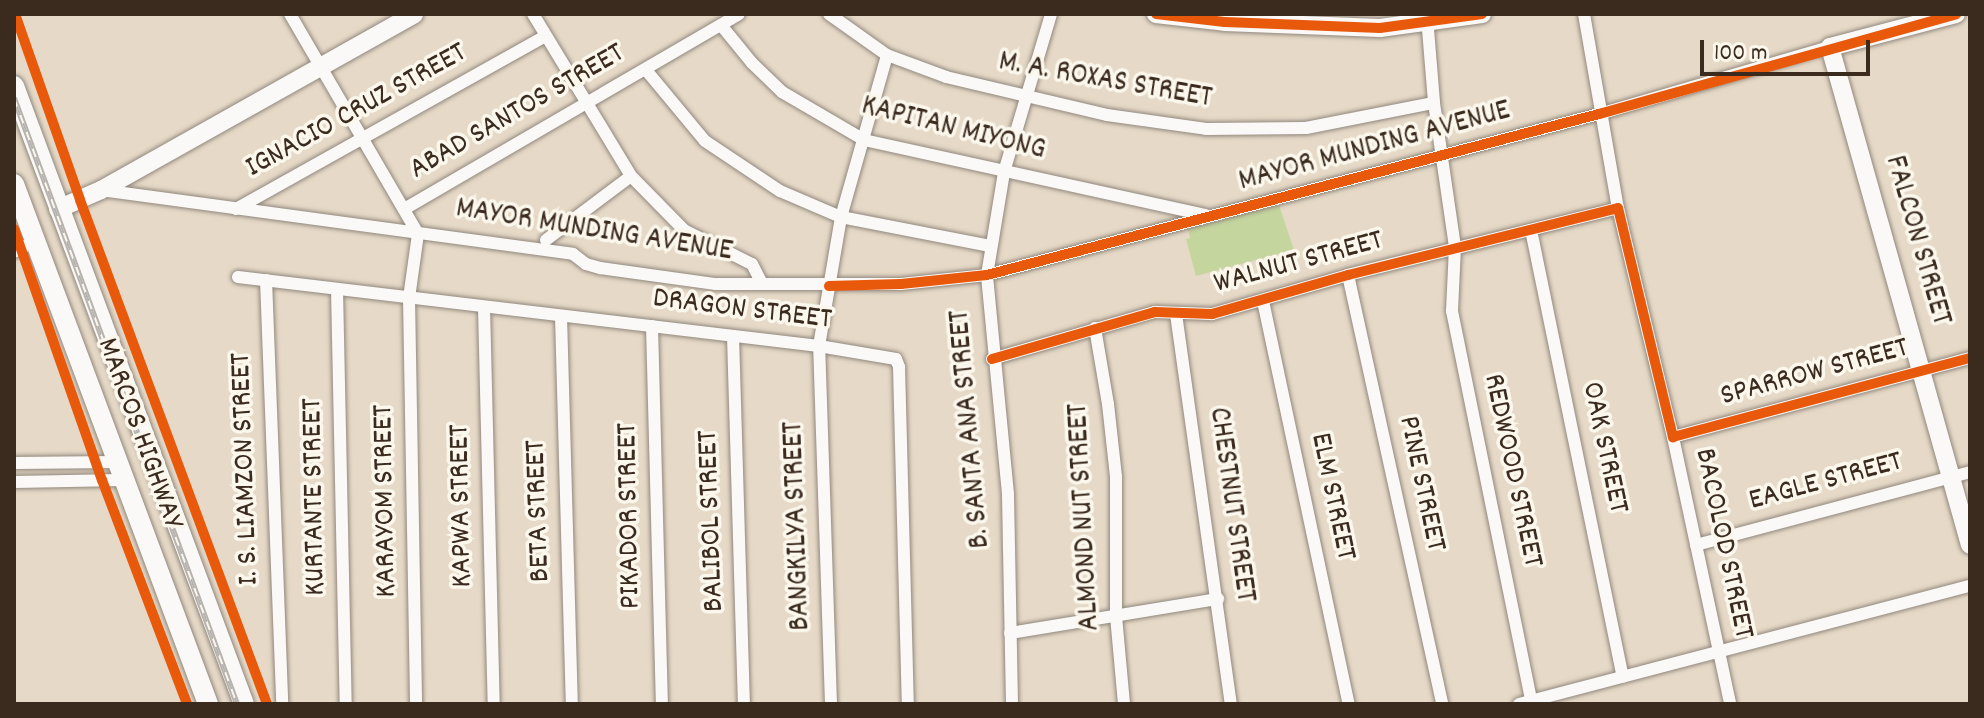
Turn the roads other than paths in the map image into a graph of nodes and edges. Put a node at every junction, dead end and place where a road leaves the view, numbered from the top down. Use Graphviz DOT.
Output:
graph roads {
  1 [pos="290,14"];
  2 [pos="414,14"];
  3 [pos="533,14"];
  4 [pos="739,14"];
  5 [pos="829,14"];
  6 [pos="1051,14"];
  7 [pos="1156,14"];
  8 [pos="1482,14"];
  9 [pos="1584,14"];
  10 [pos="1956,14"];
  11 [pos="1926,18"];
  12 [pos="1427,19"];
  13 [pos="391,20"];
  14 [pos="721,25"];
  15 [pos="545,36"];
  16 [pos="1830,47"];
  17 [pos="887,55"];
  18 [pos="322,67"];
  19 [pos="646,70"];
  20 [pos="14,86"];
  21 [pos="1024,96"];
  22 [pos="585,100"];
  23 [pos="1434,103"];
  24 [pos="1599,114"];
  25 [pos="365,138"];
  26 [pos="864,140"];
  27 [pos="1443,154"];
  28 [pos="1004,172"];
  29 [pos="631,176"];
  30 [pos="14,185"];
  31 [pos="101,190"];
  32 [pos="406,208"];
  33 [pos="1618,208"];
  34 [pos="58,209"];
  35 [pos="236,209"];
  36 [pos="1209,216"];
  37 [pos="841,217"];
  38 [pos="1531,230"];
  39 [pos="418,234"];
  40 [pos="546,240"];
  41 [pos="35,241"];
  42 [pos="990,246"];
  43 [pos="1455,247"];
  44 [pos="14,252"];
  45 [pos="987,275"];
  46 [pos="1348,275"];
  47 [pos="238,277"];
  48 [pos="266,280"];
  49 [pos="761,282"];
  50 [pos="829,286"];
  51 [pos="337,289"];
  52 [pos="409,298"];
  53 [pos="1263,301"];
  54 [pos="484,307"];
  55 [pos="1176,314"];
  56 [pos="561,316"];
  57 [pos="652,326"];
  58 [pos="1095,328"];
  59 [pos="733,336"];
  60 [pos="819,346"];
  61 [pos="1970,358"];
  62 [pos="992,359"];
  63 [pos="1924,370"];
  64 [pos="1673,437"];
  65 [pos="14,463"];
  66 [pos="119,471"];
  67 [pos="1961,475"];
  68 [pos="14,482"];
  69 [pos="1696,545"];
  70 [pos="1970,545"];
  71 [pos="1970,586"];
  72 [pos="1218,599"];
  73 [pos="1116,616"];
  74 [pos="1010,633"];
  75 [pos="1718,651"];
  76 [pos="1623,677"];
  77 [pos="1528,703"];
  78 [pos="208,704"];
  79 [pos="244,704"];
  80 [pos="282,704"];
  81 [pos="346,704"];
  82 [pos="416,704"];
  83 [pos="494,704"];
  84 [pos="572,704"];
  85 [pos="662,704"];
  86 [pos="744,704"];
  87 [pos="831,704"];
  88 [pos="908,704"];
  89 [pos="1012,704"];
  90 [pos="1124,704"];
  91 [pos="1231,704"];
  92 [pos="1349,704"];
  93 [pos="1442,704"];
  94 [pos="1730,704"];
  1 -- 18 [label="street"];
  2 -- 13 [label="street"];
  3 -- 15 [label="street"];
  4 -- 14 [label="street, ABAD SANTOS STREET"];
  5 -- 17 [label="street, M. A. ROXAS STREET"];
  6 -- 21 [label="street, B. SANTA ANA STREET"];
  7 -- 12 [label="street"];
  8 -- 12 [label="street"];
  9 -- 24 [label="street, BACOLOD STREET"];
  10 -- 11 [label="street, MAYOR MUNDING AVENUE"];
  11 -- 16 [label="street, MAYOR MUNDING AVENUE"];
  12 -- 23 [label="street, REDWOOD STREET"];
  13 -- 18 [label="street"];
  14 -- 19 [label="street, ABAD SANTOS STREET"];
  14 -- 26 [label="street, KAPITAN MIYONG"];
  15 -- 22 [label="street"];
  15 -- 25 [label="street, IGNACIO CRUZ STREET"];
  16 -- 24 [label="street, MAYOR MUNDING AVENUE"];
  16 -- 63 [label="street, FALCON STREET"];
  17 -- 21 [label="street, M. A. ROXAS STREET"];
  17 -- 26 [label="street, BANGKILYA STREET"];
  18 -- 25 [label="street"];
  18 -- 31 [label="street"];
  19 -- 22 [label="street, ABAD SANTOS STREET"];
  19 -- 37 [label="street"];
  20 -- 34 [label="main road, MARCOS HIGHWAY"];
  21 -- 23 [label="street, M. A. ROXAS STREET"];
  21 -- 28 [label="street, B. SANTA ANA STREET"];
  22 -- 29 [label="street"];
  22 -- 32 [label="street, ABAD SANTOS STREET"];
  23 -- 27 [label="street, REDWOOD STREET"];
  24 -- 27 [label="street, MAYOR MUNDING AVENUE"];
  24 -- 33 [label="street, BACOLOD STREET"];
  25 -- 32 [label="street"];
  25 -- 35 [label="street, IGNACIO CRUZ STREET"];
  26 -- 28 [label="street, KAPITAN MIYONG"];
  26 -- 37 [label="street, BANGKILYA STREET"];
  27 -- 36 [label="street, MAYOR MUNDING AVENUE"];
  27 -- 43 [label="street, REDWOOD STREET"];
  28 -- 36 [label="street, KAPITAN MIYONG"];
  28 -- 42 [label="street, B. SANTA ANA STREET"];
  29 -- 40 [label="street"];
  29 -- 49 [label="street"];
  30 -- 41 [label="main road, MARCOS HIGHWAY"];
  31 -- 34 [label="street"];
  31 -- 35 [label="street, MAYOR MUNDING AVENUE"];
  32 -- 39 [label="street"];
  33 -- 38 [label="street, WALNUT STREET"];
  33 -- 64 [label="street, BACOLOD STREET"];
  34 -- 79 [label="main road, MARCOS HIGHWAY"];
  35 -- 39 [label="street, MAYOR MUNDING AVENUE"];
  36 -- 45 [label="street, MAYOR MUNDING AVENUE"];
  37 -- 42 [label="street"];
  37 -- 50 [label="street, BANGKILYA STREET"];
  38 -- 43 [label="street, WALNUT STREET"];
  38 -- 76 [label="street, OAK STREET"];
  39 -- 49 [label="street, MAYOR MUNDING AVENUE"];
  39 -- 52 [label="street, KARAYOM STREET"];
  41 -- 44 [label="street"];
  41 -- 66 [label="main road, MARCOS HIGHWAY"];
  42 -- 45 [label="street, B. SANTA ANA STREET"];
  43 -- 46 [label="street, WALNUT STREET"];
  43 -- 77 [label="street, REDWOOD STREET"];
  45 -- 50 [label="street, MAYOR MUNDING AVENUE"];
  45 -- 62 [label="street, B. SANTA ANA STREET"];
  46 -- 53 [label="street, WALNUT STREET"];
  46 -- 93 [label="street, PINE STREET"];
  47 -- 48 [label="street, DRAGON STREET"];
  48 -- 51 [label="street, DRAGON STREET"];
  48 -- 80 [label="street, I. S. LIAMZON STREET"];
  49 -- 50 [label="street, MAYOR MUNDING AVENUE"];
  50 -- 60 [label="street, BANGKILYA STREET"];
  51 -- 52 [label="street, DRAGON STREET"];
  51 -- 81 [label="street, KURTANTE STREET"];
  52 -- 54 [label="street, DRAGON STREET"];
  52 -- 82 [label="street, KARAYOM STREET"];
  53 -- 55 [label="street, WALNUT STREET"];
  53 -- 92 [label="street, ELM STREET"];
  54 -- 56 [label="street, DRAGON STREET"];
  54 -- 83 [label="street, KAPWA STREET"];
  55 -- 58 [label="street, WALNUT STREET"];
  55 -- 72 [label="street, CHESTNUT STREET"];
  56 -- 57 [label="street, DRAGON STREET"];
  56 -- 84 [label="street, BETA STREET"];
  57 -- 59 [label="street, DRAGON STREET"];
  57 -- 85 [label="street, PIKADOR STREET"];
  58 -- 62 [label="street, WALNUT STREET"];
  58 -- 73 [label="street, ALMOND NUT STREET"];
  59 -- 60 [label="street, DRAGON STREET"];
  59 -- 86 [label="street, BALIBOL STREET"];
  60 -- 87 [label="street, BANGKILYA STREET"];
  60 -- 88 [label="street, DRAGON STREET"];
  61 -- 63 [label="street, SPARROW STREET"];
  62 -- 74 [label="street, B. SANTA ANA STREET"];
  63 -- 64 [label="street, SPARROW STREET"];
  63 -- 67 [label="street, FALCON STREET"];
  64 -- 69 [label="street, BACOLOD STREET"];
  65 -- 66 [label="street"];
  66 -- 68 [label="street"];
  66 -- 78 [label="main road, MARCOS HIGHWAY"];
  67 -- 69 [label="street, EAGLE STREET"];
  67 -- 70 [label="street, FALCON STREET"];
  69 -- 75 [label="street, BACOLOD STREET"];
  71 -- 75 [label="street"];
  72 -- 73 [label="street"];
  72 -- 91 [label="street, CHESTNUT STREET"];
  73 -- 74 [label="street"];
  73 -- 90 [label="street, ALMOND NUT STREET"];
  74 -- 89 [label="street, B. SANTA ANA STREET"];
  75 -- 76 [label="street"];
  75 -- 94 [label="street, BACOLOD STREET"];
  76 -- 77 [label="street"];
}
